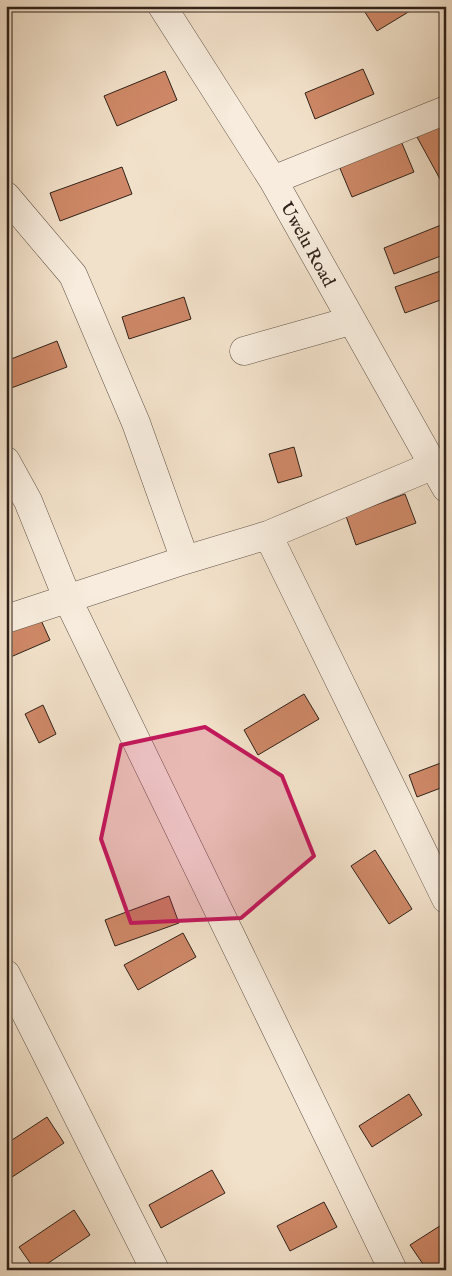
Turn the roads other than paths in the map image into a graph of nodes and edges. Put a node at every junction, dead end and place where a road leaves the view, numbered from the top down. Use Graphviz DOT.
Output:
graph roads {
  1 [pos="162,6"];
  2 [pos="446,110"];
  3 [pos="272,180"];
  4 [pos="6,196"];
  5 [pos="350,320"];
  6 [pos="244,351"];
  7 [pos="6,461"];
  8 [pos="440,477"];
  9 [pos="268,535"];
  10 [pos="185,560"];
  11 [pos="68,600"];
  12 [pos="6,620"];
  13 [pos="446,899"];
  14 [pos="6,974"];
  15 [pos="155,1270"];
  16 [pos="393,1270"];
  1 -- 3 [label="street, Uwelu Road"];
  2 -- 3 [label="street"];
  3 -- 5 [label="street, Uwelu Road"];
  4 -- 10 [label="street"];
  5 -- 6 [label="street"];
  5 -- 8 [label="street, Uwelu Road"];
  7 -- 11 [label="street"];
  8 -- 9 [label="street"];
  9 -- 10 [label="street"];
  9 -- 13 [label="street"];
  10 -- 11 [label="street"];
  11 -- 12 [label="street"];
  11 -- 16 [label="street"];
  14 -- 15 [label="street"];
}
